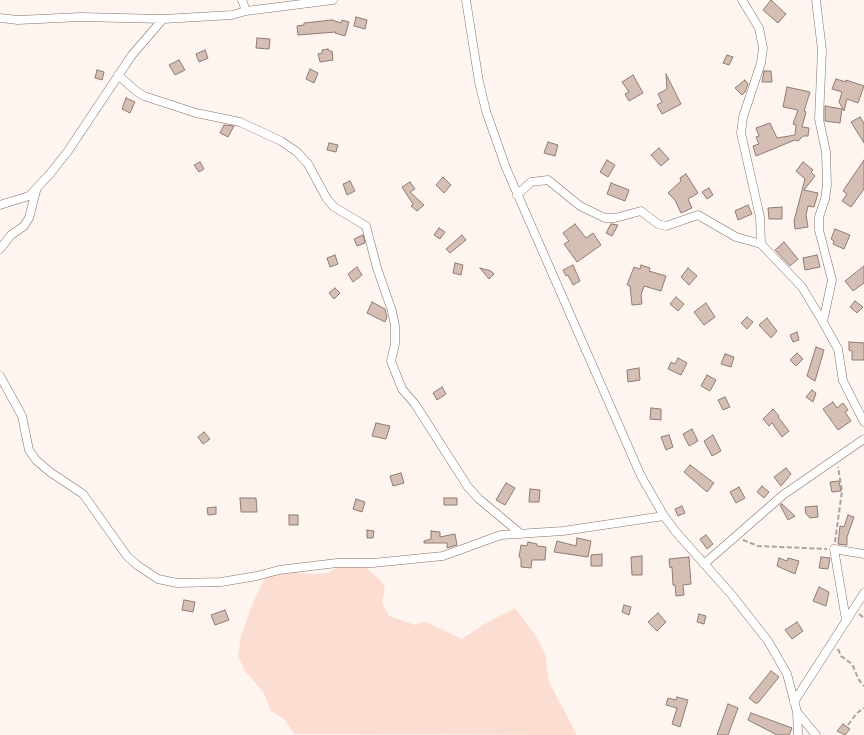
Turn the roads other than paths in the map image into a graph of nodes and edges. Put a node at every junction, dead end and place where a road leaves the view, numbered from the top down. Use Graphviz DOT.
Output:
graph roads {
  1 [pos="242,0"];
  2 [pos="333,0"];
  3 [pos="466,0"];
  4 [pos="742,0"];
  5 [pos="816,0"];
  6 [pos="246,10"];
  7 [pos="0,18"];
  8 [pos="163,19"];
  9 [pos="118,75"];
  10 [pos="36,189"];
  11 [pos="517,195"];
  12 [pos="0,205"];
  13 [pos="761,244"];
  14 [pos="0,249"];
  15 [pos="823,322"];
  16 [pos="0,376"];
  17 [pos="864,422"];
  18 [pos="864,439"];
  19 [pos="664,516"];
  20 [pos="521,534"];
  21 [pos="864,554"];
  22 [pos="704,564"];
  23 [pos="864,593"];
  24 [pos="846,620"];
  25 [pos="794,702"];
  26 [pos="797,712"];
  27 [pos="798,735"];
  28 [pos="816,735"];
  1 -- 6 [label="street"];
  2 -- 6 [label="street"];
  3 -- 11 [label="street"];
  4 -- 13 [label="street"];
  5 -- 15 [label="street"];
  6 -- 8 [label="street"];
  7 -- 8 [label="street"];
  8 -- 9 [label="street"];
  9 -- 10 [label="street"];
  9 -- 20 [label="street"];
  10 -- 12 [label="street"];
  10 -- 14 [label="street"];
  11 -- 13 [label="street"];
  11 -- 19 [label="street"];
  13 -- 15 [label="street"];
  15 -- 17 [label="street"];
  16 -- 20 [label="street"];
  18 -- 22 [label="street"];
  19 -- 20 [label="street"];
  19 -- 22 [label="street"];
  21 -- 24 [label="street"];
  22 -- 25 [label="street"];
  23 -- 24 [label="street"];
  24 -- 25 [label="street"];
  25 -- 26 [label="street"];
  26 -- 27 [label="street"];
  26 -- 28 [label="street"];
}
